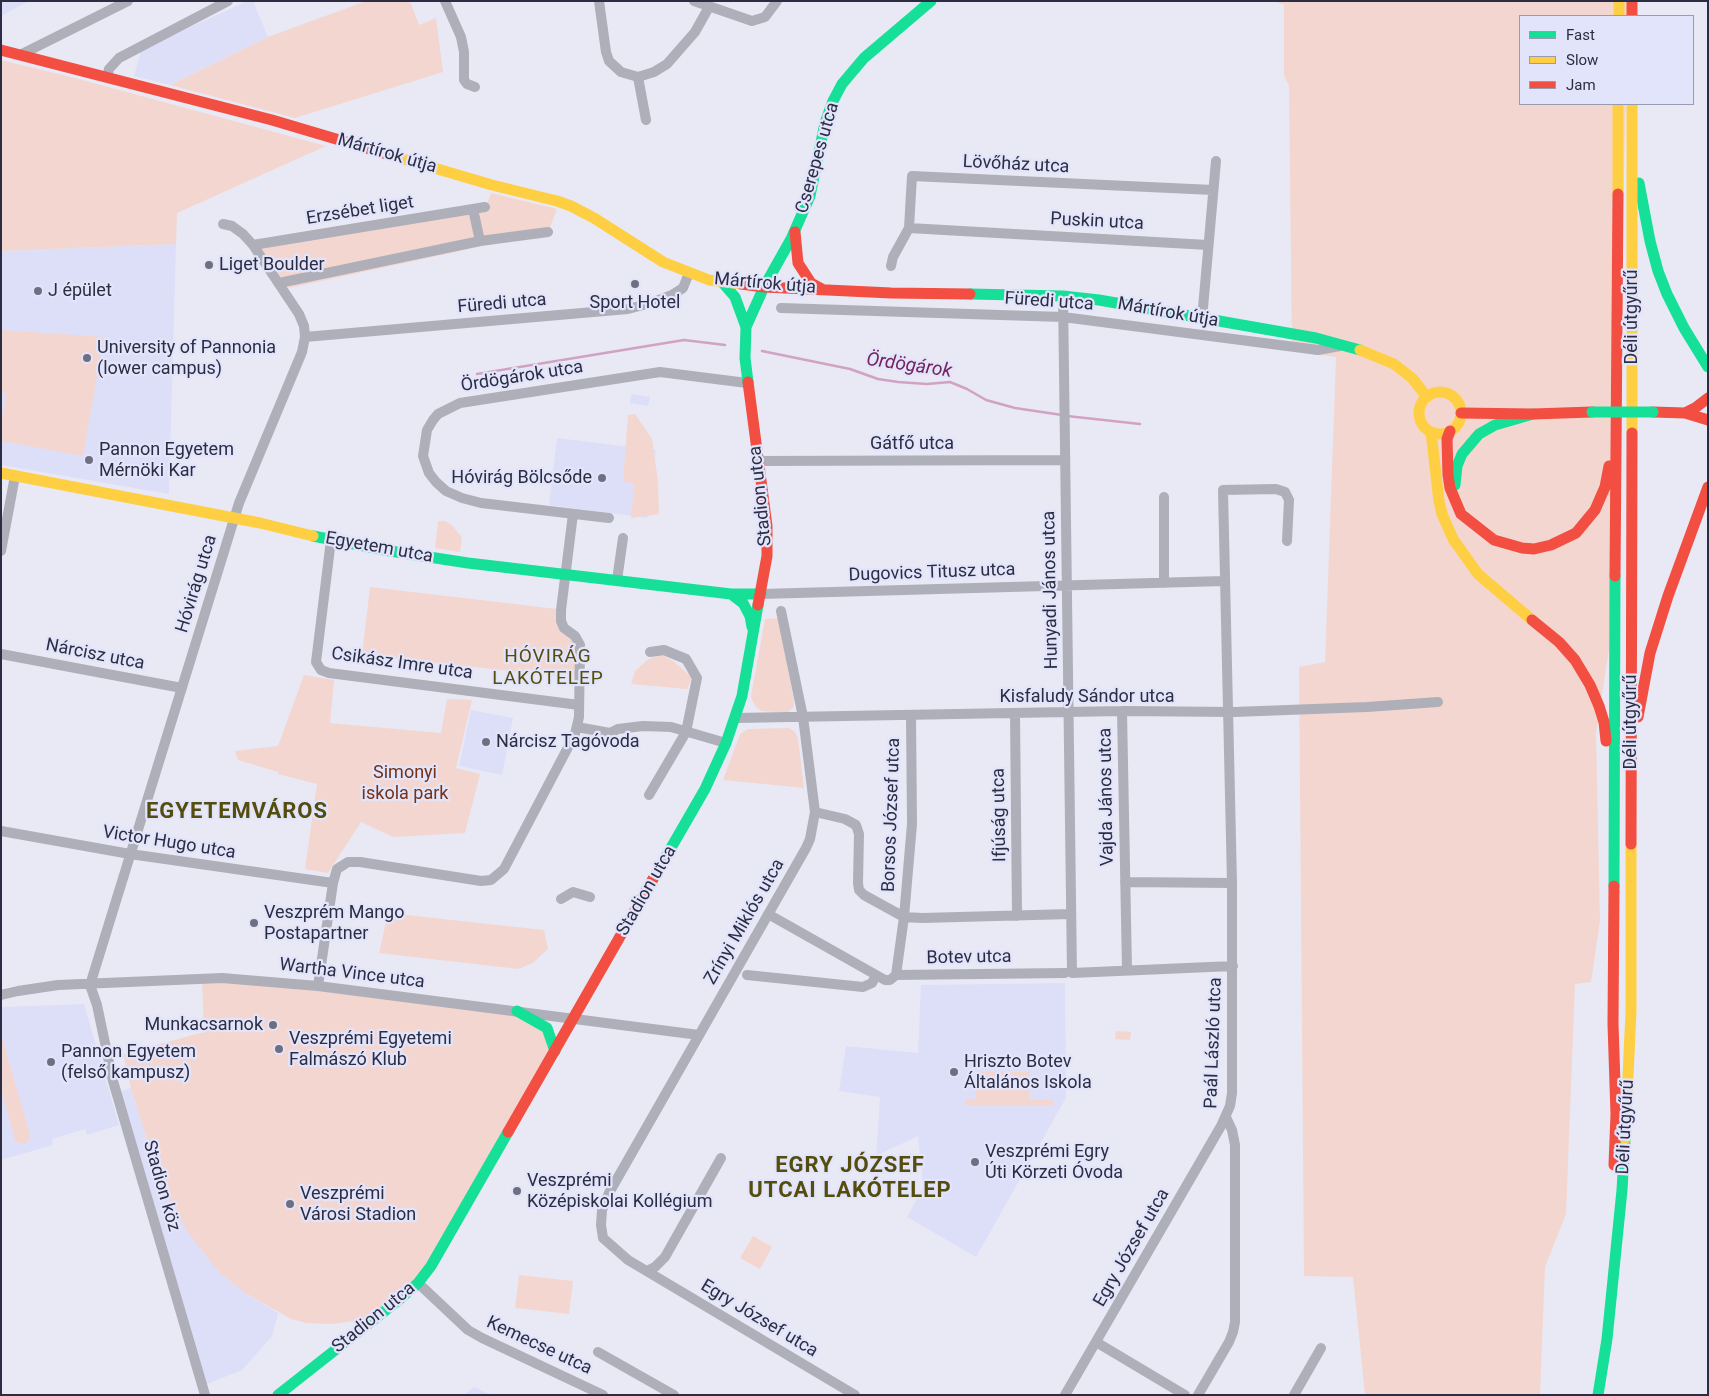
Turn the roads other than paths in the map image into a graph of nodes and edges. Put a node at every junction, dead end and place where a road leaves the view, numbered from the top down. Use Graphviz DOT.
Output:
graph roads {
  1 [pos="128,1"];
  2 [pos="228,1"];
  3 [pos="445,1"];
  4 [pos="599,1"];
  5 [pos="694,1"];
  6 [pos="777,1"];
  7 [pos="931,1"];
  8 [pos="1619,1"];
  9 [pos="1632,1"];
  10 [pos="211,5"];
  11 [pos="709,7"];
  12 [pos="1619,15"];
  13 [pos="1632,15"];
  14 [pos="1,50"];
  15 [pos="20,55"];
  16 [pos="107,77"];
  17 [pos="638,77"];
  18 [pos="475,87"];
  19 [pos="1618,105"];
  20 [pos="1632,105"];
  21 [pos="646,120"];
  22 [pos="1632,146"];
  23 [pos="1216,161"];
  24 [pos="1214,190"];
  25 [pos="485,207"];
  26 [pos="473,209"];
  27 [pos="222,224"];
  28 [pos="909,228"];
  29 [pos="795,231"];
  30 [pos="548,232"];
  31 [pos="480,241"];
  32 [pos="253,245"];
  33 [pos="1208,245"];
  34 [pos="891,266"];
  35 [pos="689,273"];
  36 [pos="722,282"];
  37 [pos="279,283"];
  38 [pos="764,288"];
  39 [pos="823,290"];
  40 [pos="1063,296"];
  41 [pos="781,308"];
  42 [pos="1064,317"];
  43 [pos="1202,320"];
  44 [pos="746,327"];
  45 [pos="1684,328"];
  46 [pos="305,337"];
  47 [pos="1343,345"];
  48 [pos="1708,345"];
  49 [pos="1708,367"];
  50 [pos="747,383"];
  51 [pos="1427,397"];
  52 [pos="1708,398"];
  53 [pos="1462,413"];
  54 [pos="1685,413"];
  55 [pos="1533,414"];
  56 [pos="1708,420"];
  57 [pos="1450,431"];
  58 [pos="1431,432"];
  59 [pos="1616,433"];
  60 [pos="1065,460"];
  61 [pos="758,461"];
  62 [pos="1,474"];
  63 [pos="15,476"];
  64 [pos="1708,486"];
  65 [pos="1164,497"];
  66 [pos="1456,504"];
  67 [pos="572,514"];
  68 [pos="234,518"];
  69 [pos="609,518"];
  70 [pos="623,538"];
  71 [pos="331,540"];
  72 [pos="1287,541"];
  73 [pos="1,551"];
  74 [pos="565,575"];
  75 [pos="617,580"];
  76 [pos="1224,581"];
  77 [pos="1164,583"];
  78 [pos="1067,586"];
  79 [pos="731,594"];
  80 [pos="761,594"];
  81 [pos="781,611"];
  82 [pos="753,633"];
  83 [pos="650,652"];
  84 [pos="1,654"];
  85 [pos="182,688"];
  86 [pos="1438,702"];
  87 [pos="580,705"];
  88 [pos="1068,712"];
  89 [pos="1122,712"];
  90 [pos="1228,712"];
  91 [pos="1015,713"];
  92 [pos="911,715"];
  93 [pos="803,717"];
  94 [pos="735,718"];
  95 [pos="576,727"];
  96 [pos="686,732"];
  97 [pos="726,743"];
  98 [pos="1631,750"];
  99 [pos="1614,785"];
  100 [pos="649,795"];
  101 [pos="814,812"];
  102 [pos="1,831"];
  103 [pos="130,854"];
  104 [pos="333,882"];
  105 [pos="1125,882"];
  106 [pos="1232,882"];
  107 [pos="590,898"];
  108 [pos="561,899"];
  109 [pos="768,914"];
  110 [pos="1071,914"];
  111 [pos="1017,916"];
  112 [pos="904,917"];
  113 [pos="1233,966"];
  114 [pos="1127,970"];
  115 [pos="1068,973"];
  116 [pos="747,974"];
  117 [pos="876,975"];
  118 [pos="896,975"];
  119 [pos="90,985"];
  120 [pos="318,986"];
  121 [pos="1,995"];
  122 [pos="517,1011"];
  123 [pos="573,1019"];
  124 [pos="699,1035"];
  125 [pos="555,1051"];
  126 [pos="1226,1117"];
  127 [pos="721,1158"];
  128 [pos="601,1225"];
  129 [pos="647,1272"];
  130 [pos="418,1283"];
  131 [pos="1607,1339"];
  132 [pos="1096,1342"];
  133 [pos="1321,1348"];
  134 [pos="598,1352"];
  135 [pos="204,1395"];
  136 [pos="278,1395"];
  137 [pos="603,1395"];
  138 [pos="674,1395"];
  139 [pos="855,1395"];
  140 [pos="1065,1395"];
  141 [pos="1185,1395"];
  142 [pos="1198,1395"];
  143 [pos="1294,1395"];
  144 [pos="1598,1395"];
  1 -- 15 [label="street"];
  2 -- 10 [label="street"];
  3 -- 18 [label="street"];
  4 -- 17 [label="street"];
  5 -- 11 [label="street"];
  6 -- 11 [label="street"];
  7 -- 29 [label="main road, Cserepes utca"];
  8 -- 12 [label="main road"];
  9 -- 13 [label="main road"];
  10 -- 16 [label="street"];
  11 -- 17 [label="street"];
  14 -- 15 [label="main road, Mártírok útja"];
  15 -- 16 [label="main road, Mártírok útja"];
  16 -- 35 [label="main road, Mártírok útja"];
  17 -- 21 [label="street"];
  19 -- 59 [label="main road, Déli útgyűrű"];
  20 -- 22 [label="main road, Déli útgyűrű"];
  22 -- 45 [label="main road"];
  22 -- 98 [label="main road, Déli útgyűrű"];
  23 -- 24 [label="street"];
  24 -- 28 [label="street, Lövőház utca"];
  24 -- 33 [label="street"];
  25 -- 26 [label="street, Erzsébet liget"];
  26 -- 31 [label="street"];
  26 -- 32 [label="street, Erzsébet liget"];
  27 -- 32 [label="street"];
  28 -- 33 [label="street, Puskin utca"];
  28 -- 34 [label="street, Lövőház utca"];
  29 -- 38 [label="main road, Cserepes utca"];
  29 -- 39 [label="main road"];
  30 -- 31 [label="street"];
  31 -- 37 [label="street"];
  32 -- 37 [label="street"];
  33 -- 43 [label="street"];
  35 -- 36 [label="main road, Mártírok útja"];
  35 -- 46 [label="street, Füredi utca"];
  36 -- 38 [label="main road, Mártírok útja"];
  36 -- 44 [label="main road"];
  37 -- 46 [label="street"];
  38 -- 39 [label="main road, Mártírok útja"];
  38 -- 44 [label="main road, Stadion utca"];
  39 -- 40 [label="main road, Mártírok útja"];
  40 -- 42 [label="street, Hunyadi János utca"];
  40 -- 43 [label="main road, Mártírok útja"];
  41 -- 42 [label="street, Füredi utca"];
  42 -- 47 [label="street, Füredi utca"];
  42 -- 60 [label="street, Hunyadi János utca"];
  43 -- 47 [label="main road, Mártírok útja"];
  44 -- 50 [label="main road, Stadion utca"];
  45 -- 48 [label="main road"];
  45 -- 49 [label="main road"];
  46 -- 68 [label="street, Hóvirág utca"];
  47 -- 51 [label="main road, Mártírok útja"];
  50 -- 61 [label="main road, Stadion utca"];
  50 -- 67 [label="street, Ördögárok utca"];
  51 -- 53 [label="main road"];
  51 -- 58 [label="main road"];
  52 -- 54 [label="main road"];
  53 -- 55 [label="main road"];
  53 -- 57 [label="main road"];
  54 -- 55 [label="main road, bridge"];
  54 -- 56 [label="main road"];
  55 -- 66 [label="main road"];
  57 -- 58 [label="main road"];
  57 -- 66 [label="main road"];
  58 -- 99 [label="main road"];
  59 -- 66 [label="main road"];
  59 -- 99 [label="main road, Déli útgyűrű"];
  60 -- 61 [label="street, Gátfő utca"];
  60 -- 78 [label="street, Hunyadi János utca"];
  61 -- 80 [label="main road, Stadion utca"];
  62 -- 63 [label="main road, Egyetem utca"];
  63 -- 68 [label="main road, Egyetem utca"];
  63 -- 73 [label="street"];
  64 -- 98 [label="main road"];
  65 -- 77 [label="street"];
  67 -- 69 [label="street, Ördögárok utca"];
  67 -- 74 [label="street"];
  68 -- 71 [label="main road, Egyetem utca"];
  68 -- 85 [label="street, Hóvirág utca"];
  70 -- 75 [label="street"];
  71 -- 74 [label="main road, Egyetem utca"];
  71 -- 87 [label="street, Csikász Imre utca"];
  72 -- 76 [label="street"];
  74 -- 75 [label="main road, Egyetem utca"];
  74 -- 87 [label="street"];
  75 -- 79 [label="main road, Egyetem utca"];
  76 -- 77 [label="street, Dugovics Titusz utca"];
  76 -- 90 [label="street"];
  77 -- 78 [label="street, Dugovics Titusz utca"];
  78 -- 80 [label="street, Dugovics Titusz utca"];
  78 -- 88 [label="street, Hunyadi János utca"];
  79 -- 80 [label="main road, Egyetem utca"];
  79 -- 82 [label="main road"];
  80 -- 82 [label="main road, Stadion utca"];
  81 -- 93 [label="street, Zrínyi Miklós utca"];
  82 -- 94 [label="main road, Stadion utca"];
  83 -- 96 [label="street"];
  84 -- 85 [label="street, Nárcisz utca"];
  85 -- 103 [label="street, Hóvirág utca"];
  86 -- 90 [label="street, Kisfaludy Sándor utca"];
  87 -- 95 [label="street"];
  88 -- 89 [label="street, Kisfaludy Sándor utca"];
  88 -- 91 [label="street, Kisfaludy Sándor utca"];
  88 -- 110 [label="street, Hunyadi János utca"];
  89 -- 90 [label="street, Kisfaludy Sándor utca"];
  89 -- 105 [label="street, Vajda János utca"];
  90 -- 106 [label="street, Paál László utca"];
  91 -- 92 [label="street, Kisfaludy Sándor utca"];
  91 -- 111 [label="street, Ifjúság utca"];
  92 -- 93 [label="street, Kisfaludy Sándor utca"];
  92 -- 112 [label="street, Borsos József utca"];
  93 -- 94 [label="street, Kisfaludy Sándor utca"];
  93 -- 101 [label="street, Zrínyi Miklós utca"];
  94 -- 97 [label="main road, Stadion utca"];
  95 -- 96 [label="street"];
  95 -- 104 [label="street"];
  96 -- 97 [label="street"];
  96 -- 100 [label="street"];
  97 -- 123 [label="main road, Stadion utca"];
  98 -- 131 [label="main road, Déli útgyűrű"];
  99 -- 131 [label="main road, Déli útgyűrű"];
  101 -- 109 [label="street, Zrínyi Miklós utca"];
  101 -- 112 [label="street, Borsos József utca"];
  102 -- 103 [label="street, Victor Hugo utca"];
  103 -- 104 [label="street, Victor Hugo utca"];
  103 -- 119 [label="street, Hóvirág utca"];
  104 -- 120 [label="street"];
  105 -- 106 [label="street, Vajda János utca"];
  105 -- 114 [label="street, Vajda János utca"];
  106 -- 113 [label="street, Paál László utca"];
  107 -- 108 [label="street"];
  109 -- 117 [label="street, Botev utca"];
  109 -- 124 [label="street, Zrínyi Miklós utca"];
  110 -- 111 [label="street, Borsos József utca"];
  110 -- 115 [label="street, Hunyadi János utca"];
  111 -- 112 [label="street, Borsos József utca"];
  112 -- 118 [label="street, Borsos József utca"];
  113 -- 114 [label="street, Botev utca"];
  113 -- 126 [label="street, Paál László utca"];
  114 -- 115 [label="street, Botev utca"];
  115 -- 118 [label="street, Botev utca"];
  116 -- 117 [label="street, Botev utca"];
  117 -- 118 [label="street, Botev utca"];
  119 -- 120 [label="street, Wartha Vince utca"];
  119 -- 121 [label="street, Wartha Vince utca"];
  119 -- 135 [label="street, Stadion köz"];
  120 -- 122 [label="street, Wartha Vince utca"];
  122 -- 123 [label="street, Wartha Vince utca"];
  122 -- 125 [label="main road"];
  123 -- 124 [label="street, Wartha Vince utca"];
  123 -- 125 [label="main road, Stadion utca"];
  124 -- 128 [label="street, Zrínyi Miklós utca"];
  125 -- 130 [label="main road, Stadion utca"];
  126 -- 132 [label="street, Egry József utca"];
  126 -- 142 [label="street, Paál László utca"];
  127 -- 129 [label="street"];
  128 -- 129 [label="street, Egry József utca"];
  129 -- 139 [label="street, Egry József utca"];
  130 -- 136 [label="main road, Stadion utca"];
  130 -- 137 [label="street, Kemecse utca"];
  131 -- 144 [label="main road, Déli útgyűrű"];
  132 -- 140 [label="street, Egry József utca"];
  132 -- 141 [label="street"];
  133 -- 143 [label="street"];
  134 -- 138 [label="street"];
}
